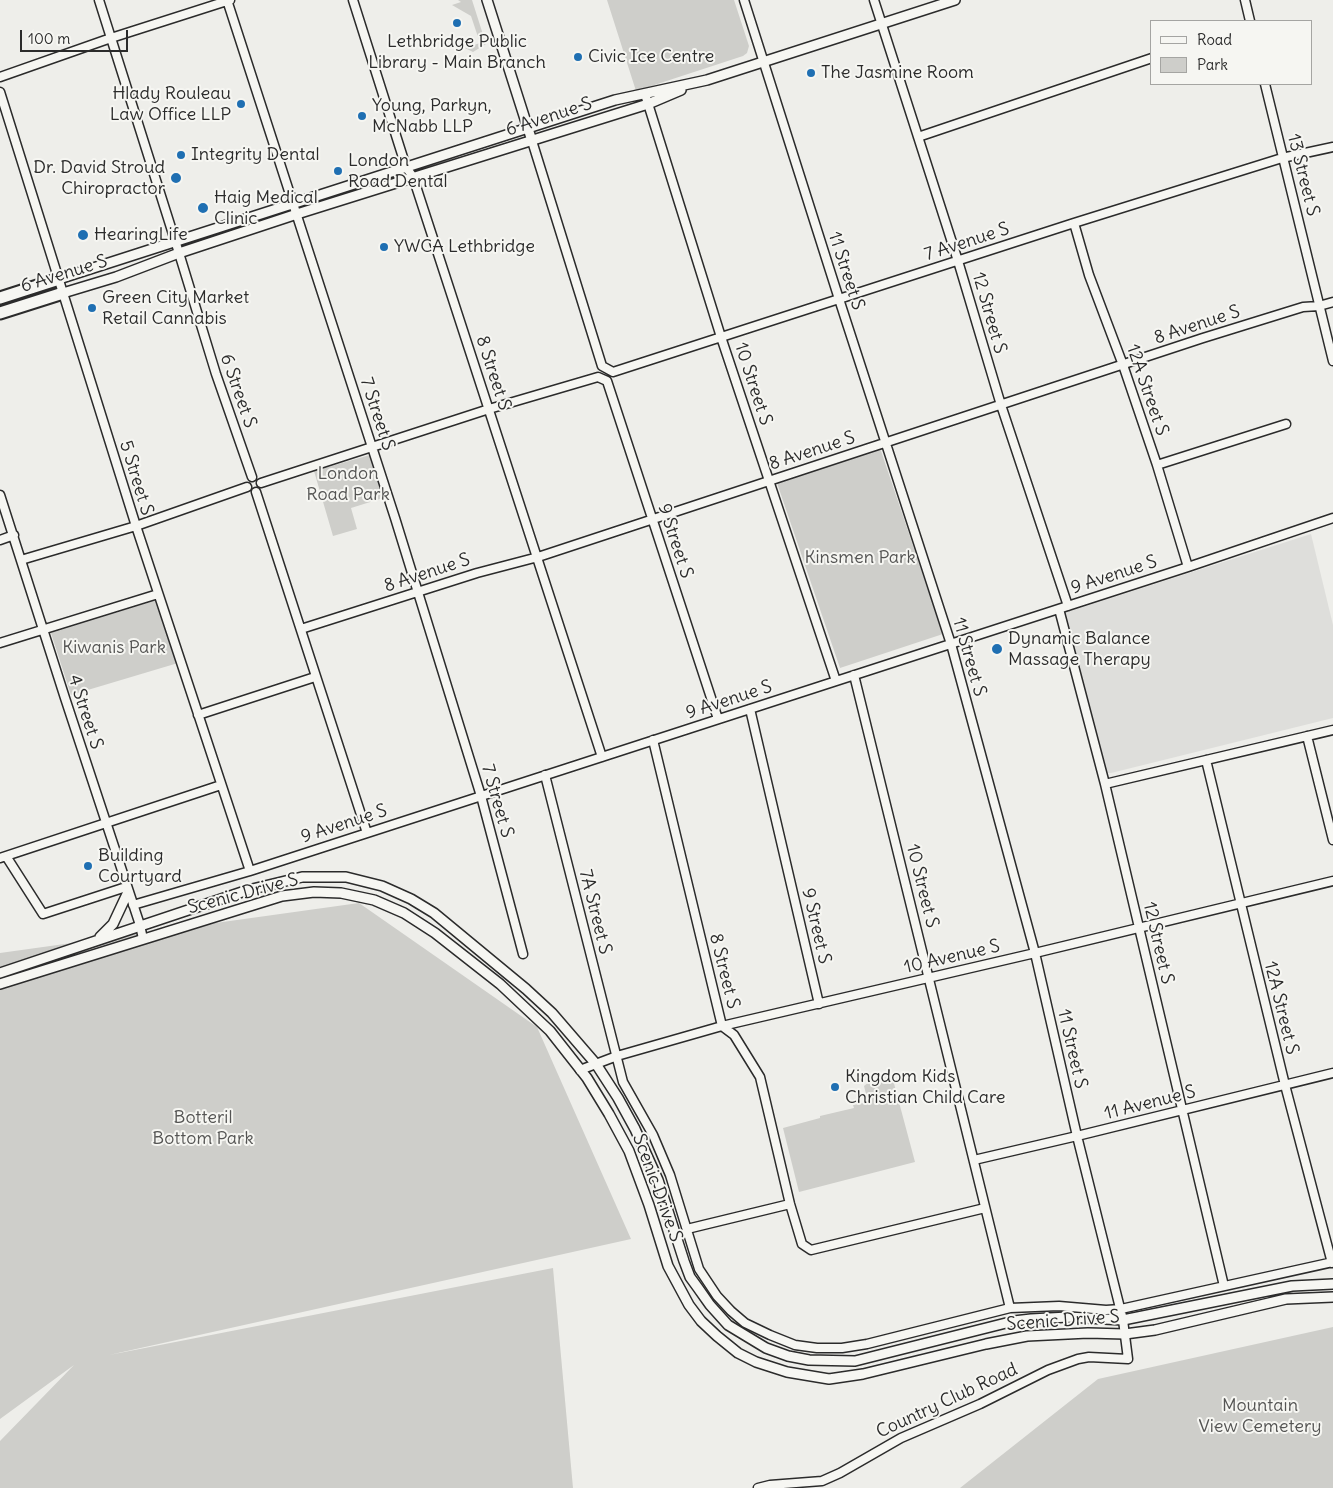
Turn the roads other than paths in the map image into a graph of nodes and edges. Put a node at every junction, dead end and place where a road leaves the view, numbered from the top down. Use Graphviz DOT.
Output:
graph roads {
  1 [pos="99,0"];
  2 [pos="228,0"];
  3 [pos="353,0"];
  4 [pos="487,0"];
  5 [pos="744,0"];
  6 [pos="874,0"];
  7 [pos="955,0"];
  8 [pos="1245,0"];
  9 [pos="1250,20"];
  10 [pos="882,23"];
  11 [pos="111,38"];
  12 [pos="1150,59"];
  13 [pos="763,61"];
  14 [pos="0,77"];
  15 [pos="707,80"];
  16 [pos="1265,85"];
  17 [pos="0,92"];
  18 [pos="645,94"];
  19 [pos="648,104"];
  20 [pos="528,128"];
  21 [pos="918,137"];
  22 [pos="532,141"];
  23 [pos="1333,147"];
  24 [pos="1282,158"];
  25 [pos="406,167"];
  26 [pos="413,177"];
  27 [pos="293,203"];
  28 [pos="297,214"];
  29 [pos="1074,223"];
  30 [pos="175,242"];
  31 [pos="179,253"];
  32 [pos="958,261"];
  33 [pos="59,279"];
  34 [pos="63,293"];
  35 [pos="0,298"];
  36 [pos="839,299"];
  37 [pos="1333,302"];
  38 [pos="1320,306"];
  39 [pos="0,313"];
  40 [pos="721,337"];
  41 [pos="1333,361"];
  42 [pos="1123,365"];
  43 [pos="1001,405"];
  44 [pos="489,409"];
  45 [pos="1286,424"];
  46 [pos="886,443"];
  47 [pos="372,447"];
  48 [pos="1157,465"];
  49 [pos="252,477"];
  50 [pos="769,481"];
  51 [pos="262,483"];
  52 [pos="247,487"];
  53 [pos="256,492"];
  54 [pos="0,495"];
  55 [pos="1333,518"];
  56 [pos="652,519"];
  57 [pos="136,526"];
  58 [pos="14,535"];
  59 [pos="0,540"];
  60 [pos="538,557"];
  61 [pos="21,560"];
  62 [pos="1188,567"];
  63 [pos="418,592"];
  64 [pos="158,594"];
  65 [pos="1068,606"];
  66 [pos="1059,609"];
  67 [pos="301,629"];
  68 [pos="42,630"];
  69 [pos="0,643"];
  70 [pos="951,644"];
  71 [pos="854,675"];
  72 [pos="316,677"];
  73 [pos="836,681"];
  74 [pos="750,709"];
  75 [pos="198,715"];
  76 [pos="718,719"];
  77 [pos="1333,730"];
  78 [pos="1307,736"];
  79 [pos="653,740"];
  80 [pos="602,757"];
  81 [pos="1206,760"];
  82 [pos="545,775"];
  83 [pos="1105,784"];
  84 [pos="221,785"];
  85 [pos="481,796"];
  86 [pos="106,823"];
  87 [pos="366,833"];
  88 [pos="1333,840"];
  89 [pos="3,857"];
  90 [pos="250,871"];
  91 [pos="1333,881"];
  92 [pos="127,889"];
  93 [pos="1240,904"];
  94 [pos="133,905"];
  95 [pos="140,925"];
  96 [pos="1139,927"];
  97 [pos="143,939"];
  98 [pos="98,940"];
  99 [pos="1035,953"];
  100 [pos="523,954"];
  101 [pos="0,973"];
  102 [pos="929,978"];
  103 [pos="0,984"];
  104 [pos="819,1004"];
  105 [pos="722,1026"];
  106 [pos="616,1056"];
  107 [pos="596,1064"];
  108 [pos="580,1070"];
  109 [pos="1333,1073"];
  110 [pos="1285,1085"];
  111 [pos="1182,1110"];
  112 [pos="1077,1136"];
  113 [pos="974,1160"];
  114 [pos="790,1204"];
  115 [pos="985,1208"];
  116 [pos="687,1229"];
  117 [pos="1332,1262"];
  118 [pos="1333,1284"];
  119 [pos="1224,1286"];
  120 [pos="1333,1297"];
  121 [pos="1010,1308"];
  122 [pos="1121,1309"];
  123 [pos="1123,1320"];
  124 [pos="1125,1334"];
  125 [pos="758,1488"];
  1 -- 11 [label="street, 6 Street S"];
  2 -- 11 [label="street"];
  2 -- 27 [label="street, 7 Street S"];
  3 -- 25 [label="street, 8 Street S"];
  4 -- 20 [label="main road"];
  5 -- 13 [label="street, 11 Street S"];
  6 -- 10 [label="street, 12 Street S"];
  7 -- 10 [label="main road, 6 Avenue S"];
  8 -- 9 [label="street"];
  10 -- 13 [label="main road, 6 Avenue S"];
  10 -- 21 [label="street, 12 Street S"];
  11 -- 14 [label="street"];
  11 -- 30 [label="street, 6 Street S"];
  12 -- 21 [label="street"];
  13 -- 15 [label="main road, 6 Avenue S"];
  13 -- 36 [label="street, 11 Street S"];
  15 -- 18 [label="main road, 6 Avenue S"];
  15 -- 19 [label="main road, 6 Avenue S"];
  16 -- 24 [label="street, 13 Street S"];
  17 -- 33 [label="street, 5 Street S"];
  18 -- 19 [label="street, 10 Street S"];
  18 -- 20 [label="main road, 6 Avenue S"];
  19 -- 22 [label="main road, 6 Avenue S"];
  19 -- 40 [label="street, 10 Street S"];
  20 -- 22 [label="main road"];
  20 -- 25 [label="main road, 6 Avenue S"];
  21 -- 32 [label="street, 12 Street S"];
  22 -- 26 [label="main road, 6 Avenue S"];
  22 -- 40 [label="street, 7 Avenue S"];
  23 -- 24 [label="street, 7 Avenue S"];
  24 -- 29 [label="street, 7 Avenue S"];
  24 -- 38 [label="street, 13 Street S"];
  25 -- 26 [label="street, 8 Street S"];
  25 -- 27 [label="main road, 6 Avenue S"];
  26 -- 28 [label="main road, 6 Avenue S"];
  26 -- 44 [label="street, 8 Street S"];
  27 -- 28 [label="street, 7 Street S"];
  27 -- 30 [label="main road, 6 Avenue S"];
  28 -- 31 [label="main road, 6 Avenue S"];
  28 -- 47 [label="street, 7 Street S"];
  29 -- 32 [label="street, 7 Avenue S"];
  29 -- 42 [label="street, 12A Street S"];
  30 -- 31 [label="street, 6 Street S"];
  30 -- 33 [label="main road, 6 Avenue S"];
  31 -- 34 [label="main road, 6 Avenue S"];
  31 -- 49 [label="street, 6 Street S"];
  32 -- 36 [label="street, 7 Avenue S"];
  32 -- 43 [label="street, 12 Street S"];
  33 -- 34 [label="street, 5 Street S"];
  33 -- 35 [label="highway, 6 Avenue S"];
  34 -- 39 [label="highway, 6 Avenue S"];
  34 -- 57 [label="street, 5 Street S"];
  36 -- 40 [label="street, 7 Avenue S"];
  36 -- 46 [label="street, 11 Street S"];
  37 -- 38 [label="street, 8 Avenue S"];
  38 -- 41 [label="street, 13 Street S"];
  38 -- 42 [label="street, 8 Avenue S"];
  40 -- 50 [label="street, 10 Street S"];
  42 -- 43 [label="street, 8 Avenue S"];
  42 -- 48 [label="street, 12A Street S"];
  43 -- 46 [label="street, 8 Avenue S"];
  43 -- 65 [label="street, 12 Street S"];
  44 -- 47 [label="street"];
  44 -- 56 [label="street, 9 Street S"];
  44 -- 60 [label="street, 8 Street S"];
  45 -- 48 [label="street"];
  46 -- 50 [label="street, 8 Avenue S"];
  46 -- 70 [label="street, 11 Street S"];
  47 -- 51 [label="street"];
  47 -- 63 [label="street, 7 Street S"];
  48 -- 62 [label="street, 12A Street S"];
  49 -- 51 [label="street"];
  49 -- 52 [label="street"];
  50 -- 56 [label="street, 8 Avenue S"];
  50 -- 73 [label="street, 10 Street S"];
  51 -- 53 [label="street"];
  52 -- 53 [label="street"];
  52 -- 57 [label="street"];
  53 -- 67 [label="street"];
  54 -- 58 [label="street, 4 Street S"];
  55 -- 62 [label="street, 9 Avenue S"];
  56 -- 60 [label="street, 8 Avenue S"];
  56 -- 76 [label="street, 9 Street S"];
  57 -- 61 [label="street"];
  57 -- 64 [label="street, 5 Street S"];
  58 -- 59 [label="street"];
  58 -- 61 [label="street, 4 Street S"];
  60 -- 63 [label="street, 8 Avenue S"];
  60 -- 80 [label="street, 8 Street S"];
  61 -- 68 [label="street, 4 Street S"];
  62 -- 65 [label="street, 9 Avenue S"];
  63 -- 67 [label="street, 8 Avenue S"];
  63 -- 85 [label="street, 7 Street S"];
  64 -- 68 [label="street"];
  64 -- 75 [label="street, 5 Street S"];
  65 -- 66 [label="street, 9 Avenue S"];
  66 -- 70 [label="street, 9 Avenue S"];
  66 -- 83 [label="street, 12 Street S"];
  67 -- 72 [label="street"];
  68 -- 69 [label="street"];
  68 -- 86 [label="street, 4 Street S"];
  70 -- 71 [label="street, 9 Avenue S"];
  70 -- 99 [label="street, 11 Street S"];
  71 -- 73 [label="street, 9 Avenue S"];
  71 -- 102 [label="street, 10 Street S"];
  72 -- 75 [label="street"];
  72 -- 87 [label="street"];
  73 -- 74 [label="street, 9 Avenue S"];
  74 -- 76 [label="street, 9 Avenue S"];
  74 -- 104 [label="street, 9 Street S"];
  75 -- 84 [label="street, 5 Street S"];
  76 -- 79 [label="street, 9 Avenue S"];
  77 -- 78 [label="street"];
  78 -- 81 [label="street"];
  78 -- 88 [label="street"];
  79 -- 80 [label="street, 9 Avenue S"];
  79 -- 105 [label="street, 8 Street S"];
  80 -- 82 [label="street, 9 Avenue S"];
  81 -- 83 [label="street"];
  81 -- 93 [label="street, 12A Street S"];
  82 -- 85 [label="street, 9 Avenue S"];
  82 -- 106 [label="street, 7A Street S"];
  83 -- 96 [label="street, 12 Street S"];
  84 -- 86 [label="street"];
  84 -- 90 [label="street, 5 Street S"];
  85 -- 87 [label="street, 9 Avenue S"];
  85 -- 100 [label="street, 7 Street S"];
  86 -- 89 [label="street"];
  86 -- 92 [label="street, 4 Street S"];
  87 -- 90 [label="street, 9 Avenue S"];
  89 -- 92 [label="street"];
  90 -- 94 [label="street, 9 Avenue S"];
  91 -- 93 [label="street, 10 Avenue S"];
  92 -- 94 [label="street, 4 Street S"];
  92 -- 98 [label="main road"];
  93 -- 96 [label="street, 10 Avenue S"];
  93 -- 110 [label="street, 12A Street S"];
  94 -- 95 [label="street, 4 Street S"];
  95 -- 97 [label="street, 4 Street S"];
  95 -- 98 [label="main road, Scenic Drive S"];
  95 -- 107 [label="main road, Scenic Drive S"];
  96 -- 99 [label="street, 10 Avenue S"];
  96 -- 111 [label="street, 12 Street S"];
  97 -- 103 [label="main road, Scenic Drive S"];
  97 -- 108 [label="main road, Scenic Drive S"];
  98 -- 101 [label="main road, Scenic Drive S"];
  99 -- 102 [label="street, 10 Avenue S"];
  99 -- 112 [label="street, 11 Street S"];
  102 -- 104 [label="street, 10 Avenue S"];
  102 -- 113 [label="street, 10 Street S"];
  104 -- 105 [label="street, 10 Avenue S"];
  105 -- 106 [label="street, 10 Avenue S"];
  105 -- 114 [label="street, 8 Street S"];
  106 -- 107 [label="street, 10 Avenue S"];
  106 -- 116 [label="street, Scenic Drive S"];
  107 -- 108 [label="street, 10 Avenue S"];
  107 -- 123 [label="main road, Scenic Drive S"];
  108 -- 124 [label="main road, Scenic Drive S"];
  109 -- 110 [label="street, 11 Avenue S"];
  110 -- 111 [label="street, 11 Avenue S"];
  110 -- 117 [label="street, 12A Street S"];
  111 -- 112 [label="street, 11 Avenue S"];
  111 -- 119 [label="street, 12 Street S"];
  112 -- 113 [label="street, 11 Avenue S"];
  112 -- 122 [label="street, 11 Street S"];
  113 -- 115 [label="street, 10 Street S"];
  114 -- 115 [label="street, 8 Street S"];
  114 -- 116 [label="street"];
  115 -- 121 [label="street, 10 Street S"];
  116 -- 121 [label="street, Scenic Drive S"];
  117 -- 119 [label="street, Scenic Drive S"];
  118 -- 123 [label="main road, Scenic Drive S"];
  119 -- 122 [label="street, Scenic Drive S"];
  120 -- 124 [label="main road, Scenic Drive S"];
  121 -- 122 [label="street, Scenic Drive S"];
  122 -- 123 [label="street, 11 Street S"];
  123 -- 124 [label="street, 11 Street S"];
  124 -- 125 [label="street, Country Club Road"];
}
